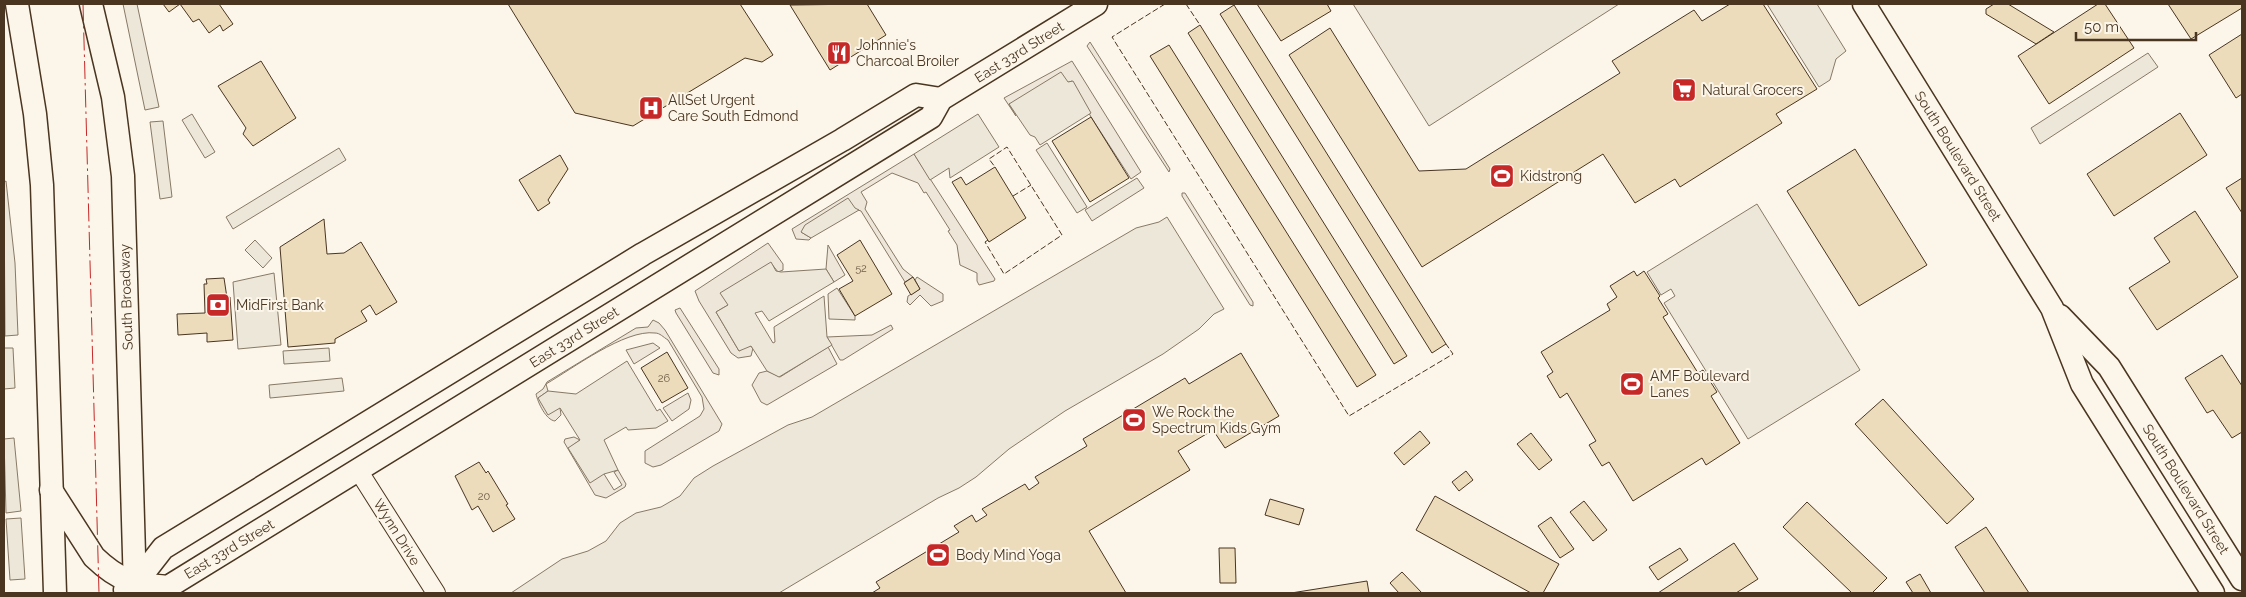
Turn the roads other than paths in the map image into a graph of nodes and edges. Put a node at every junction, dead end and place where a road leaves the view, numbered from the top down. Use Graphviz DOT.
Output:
graph roads {
  1 [pos="17,4"];
  2 [pos="91,4"];
  3 [pos="1096,4"];
  4 [pos="1864,4"];
  5 [pos="941,99"];
  6 [pos="2052,308"];
  7 [pos="358,470"];
  8 [pos="50,490"];
  9 [pos="2242,579"];
  10 [pos="130,590"];
  11 [pos="56,593"];
  12 [pos="436,593"];
  13 [pos="2213,593"];
  1 -- 8 [label="main road"];
  2 -- 10 [label="main road, South Broadway"];
  3 -- 5 [label="main road, East 33rd Street"];
  4 -- 6 [label="main road, South Boulevard Street"];
  5 -- 7 [label="main road, East 33rd Street"];
  5 -- 10 [label="main road"];
  6 -- 9 [label="main road, South Boulevard Street"];
  6 -- 13 [label="main road, South Boulevard Street"];
  7 -- 10 [label="main road, East 33rd Street"];
  7 -- 12 [label="street, Wynn Drive"];
  8 -- 10 [label="main road"];
  8 -- 11 [label="main road"];
}
